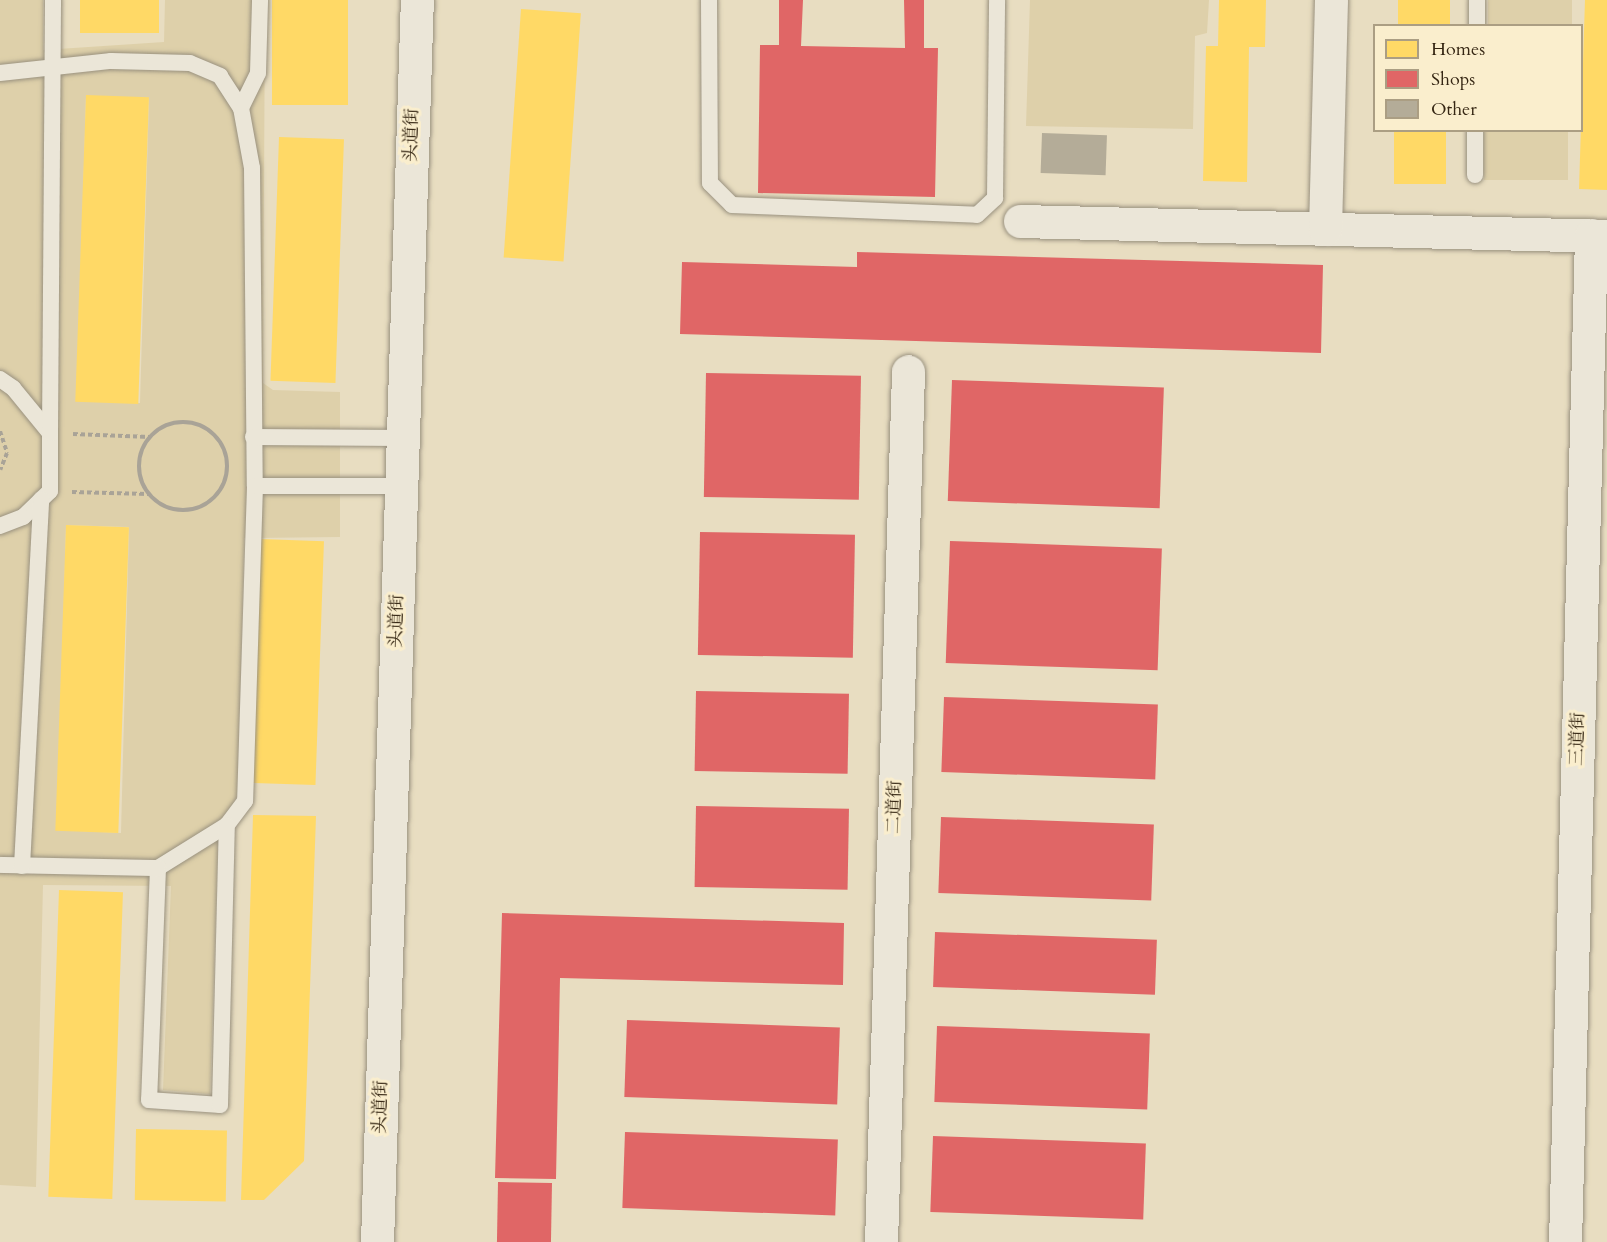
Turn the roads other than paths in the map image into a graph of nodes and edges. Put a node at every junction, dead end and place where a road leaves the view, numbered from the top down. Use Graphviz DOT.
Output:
graph roads {
  1 [pos="53,0"];
  2 [pos="260,0"];
  3 [pos="417,0"];
  4 [pos="709,0"];
  5 [pos="997,0"];
  6 [pos="1331,0"];
  7 [pos="1477,0"];
  8 [pos="1477,24"];
  9 [pos="53,67"];
  10 [pos="0,73"];
  11 [pos="241,108"];
  12 [pos="1475,132"];
  13 [pos="1474,175"];
  14 [pos="1020,221"];
  15 [pos="1325,229"];
  16 [pos="1599,236"];
  17 [pos="908,371"];
  18 [pos="0,379"];
  19 [pos="50,433"];
  20 [pos="253,437"];
  21 [pos="403,438"];
  22 [pos="255,486"];
  23 [pos="401,486"];
  24 [pos="46,495"];
  25 [pos="0,526"];
  26 [pos="227,825"];
  27 [pos="0,865"];
  28 [pos="22,866"];
  29 [pos="158,868"];
  30 [pos="377,1242"];
  31 [pos="881,1242"];
  32 [pos="1565,1242"];
  1 -- 9 [label="lane"];
  2 -- 11 [label="lane"];
  3 -- 21 [label="street, 头道街"];
  4 -- 5 [label="lane"];
  6 -- 15 [label="street"];
  7 -- 8 [label="lane"];
  9 -- 10 [label="lane"];
  9 -- 11 [label="lane"];
  9 -- 19 [label="lane"];
  11 -- 20 [label="lane"];
  12 -- 13 [label="lane"];
  14 -- 15 [label="street"];
  15 -- 16 [label="street"];
  16 -- 32 [label="street, 三道街"];
  17 -- 31 [label="street, 二道街"];
  18 -- 19 [label="lane"];
  19 -- 24 [label="lane"];
  20 -- 21 [label="lane"];
  20 -- 22 [label="lane"];
  21 -- 23 [label="street, 头道街"];
  22 -- 23 [label="lane"];
  22 -- 26 [label="lane"];
  23 -- 30 [label="street, 头道街"];
  24 -- 25 [label="lane"];
  24 -- 28 [label="lane"];
  26 -- 29 [label="lane"];
  26 -- 29 [label="lane"];
  27 -- 28 [label="lane"];
  28 -- 29 [label="lane"];
}
